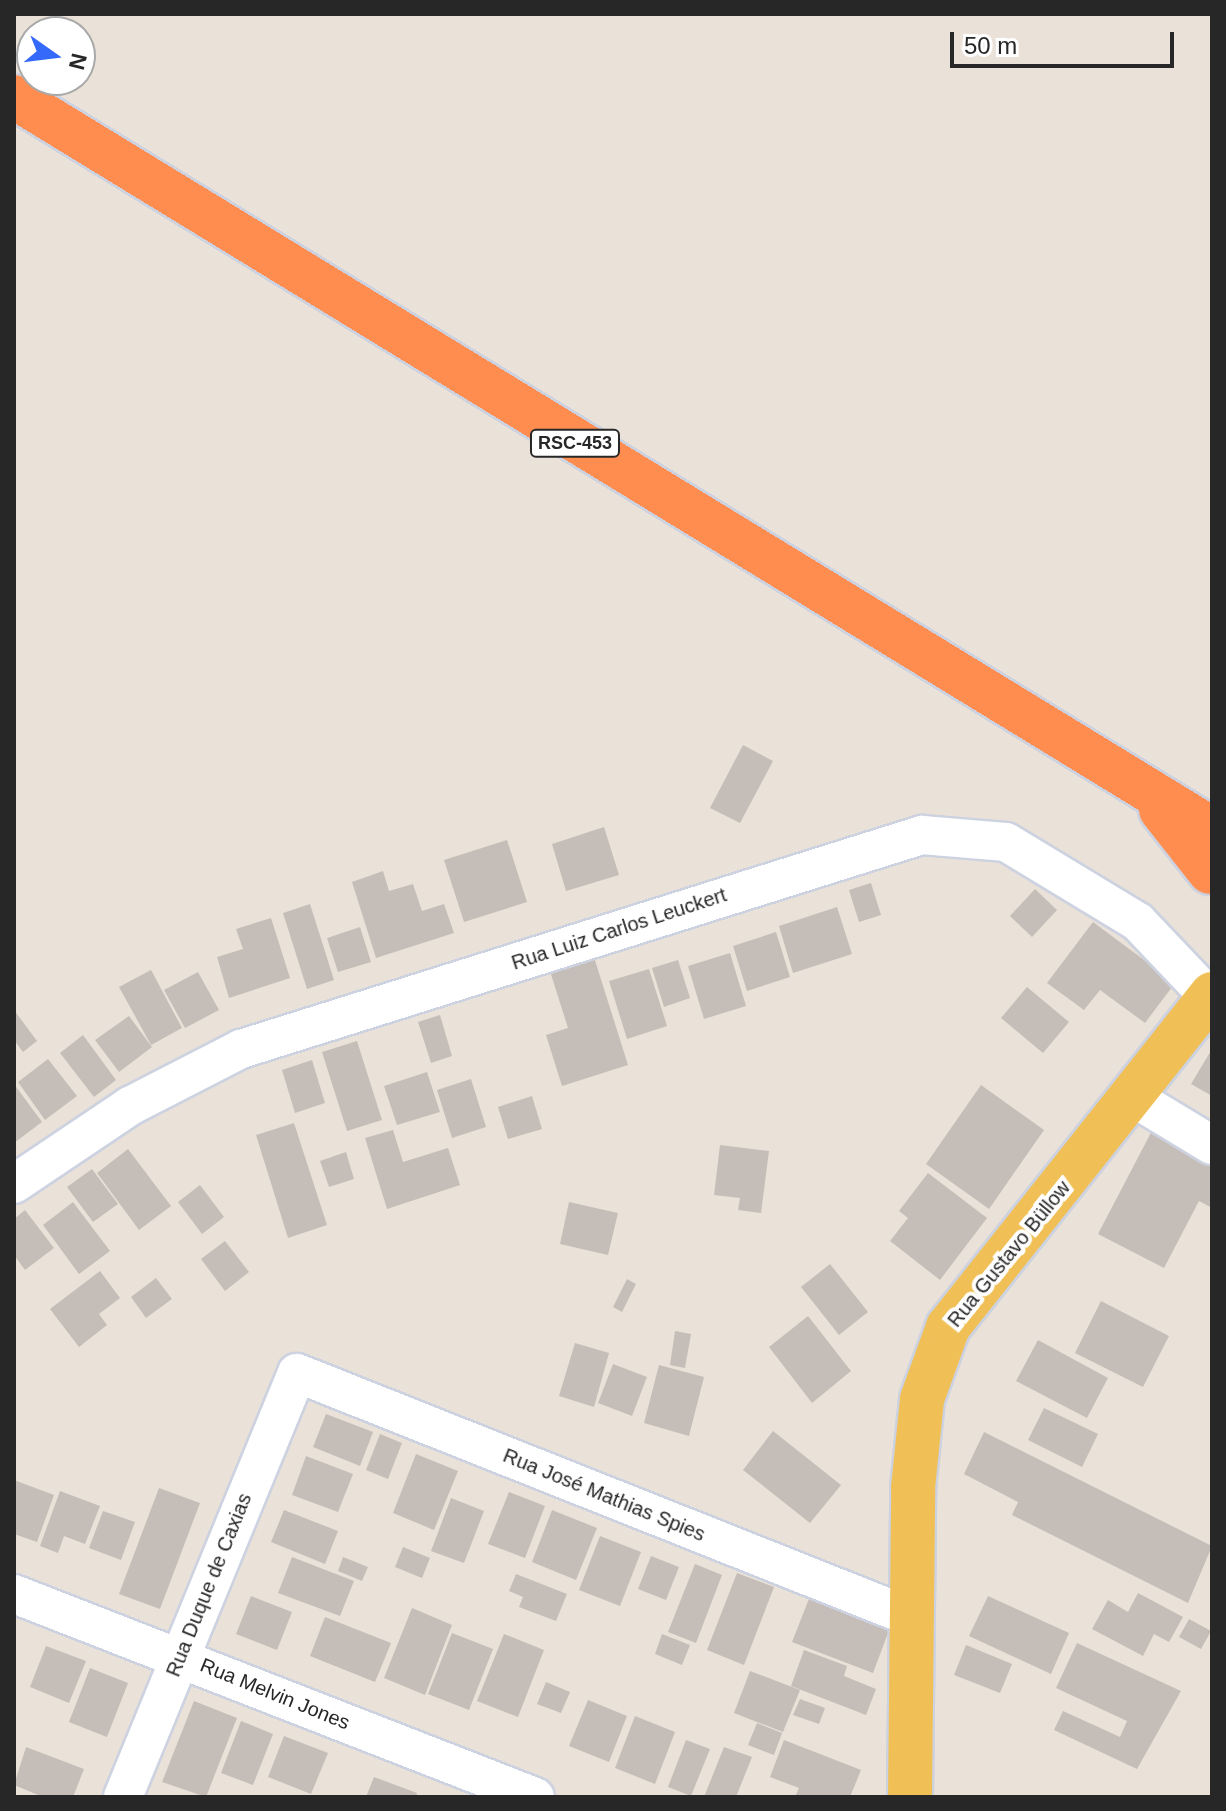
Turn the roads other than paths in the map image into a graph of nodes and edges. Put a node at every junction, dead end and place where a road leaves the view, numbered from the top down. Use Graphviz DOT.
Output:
graph roads {
  1 [pos="14,97"];
  2 [pos="1140,783"];
  3 [pos="1212,796"];
  4 [pos="1212,829"];
  5 [pos="1211,877"];
  6 [pos="1211,996"];
  7 [pos="1136,1099"];
  8 [pos="1212,1145"];
  9 [pos="14,1184"];
  10 [pos="297,1373"];
  11 [pos="14,1594"];
  12 [pos="911,1617"];
  13 [pos="179,1657"];
  14 [pos="123,1797"];
  15 [pos="535,1797"];
  16 [pos="910,1797"];
  1 -- 2 [label="highway, RSC-453"];
  2 -- 3 [label="highway"];
  2 -- 4 [label="highway, RSC-453"];
  2 -- 5 [label="highway"];
  6 -- 7 [label="main road, Rua Gustavo Büllow"];
  6 -- 9 [label="street, Rua Luiz Carlos Leuckert"];
  7 -- 8 [label="street"];
  7 -- 12 [label="main road, Rua Gustavo Büllow"];
  10 -- 12 [label="street, Rua José Mathias Spies"];
  10 -- 13 [label="street, Rua Duque de Caxias"];
  11 -- 13 [label="street, Rua Melvin Jones"];
  12 -- 16 [label="main road, Rua Gustavo Büllow"];
  13 -- 14 [label="street, Rua Duque de Caxias"];
  13 -- 15 [label="street, Rua Melvin Jones"];
}
